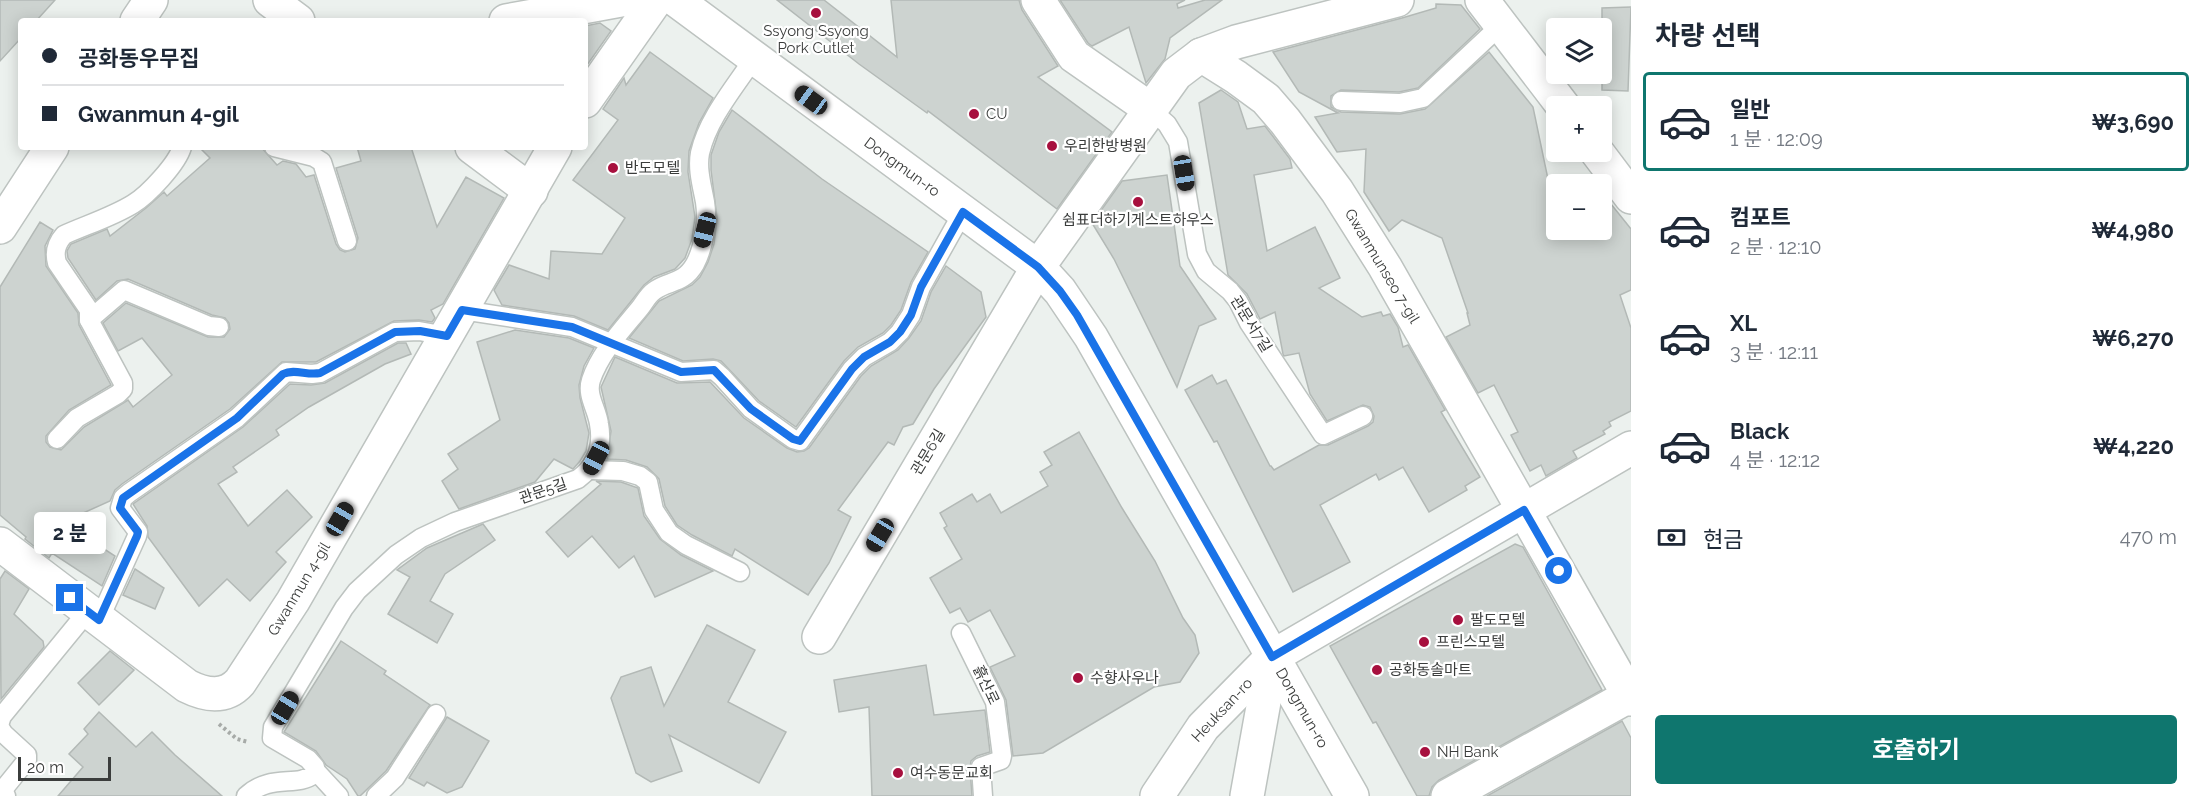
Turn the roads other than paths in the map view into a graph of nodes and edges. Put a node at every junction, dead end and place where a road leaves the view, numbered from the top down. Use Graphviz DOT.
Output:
graph roads {
  1 [pos="151,0"];
  2 [pos="270,0"];
  3 [pos="621,0"];
  4 [pos="656,0"];
  5 [pos="676,0"];
  6 [pos="1038,0"];
  7 [pos="1397,0"];
  8 [pos="1492,13"];
  9 [pos="139,18"];
  10 [pos="294,18"];
  11 [pos="522,18"];
  12 [pos="1201,55"];
  13 [pos="754,58"];
  14 [pos="1555,96"];
  15 [pos="588,97"];
  16 [pos="1341,101"];
  17 [pos="1150,109"];
  18 [pos="50,150"];
  19 [pos="181,150"];
  20 [pos="286,150"];
  21 [pos="476,150"];
  22 [pos="553,150"];
  23 [pos="1605,162"];
  24 [pos="531,191"];
  25 [pos="1631,197"];
  26 [pos="963,212"];
  27 [pos="0,227"];
  28 [pos="348,241"];
  29 [pos="1038,267"];
  30 [pos="89,320"];
  31 [pos="454,323"];
  32 [pos="219,327"];
  33 [pos="611,344"];
  34 [pos="1363,416"];
  35 [pos="57,439"];
  36 [pos="1631,448"];
  37 [pos="590,470"];
  38 [pos="1524,510"];
  39 [pos="0,544"];
  40 [pos="740,572"];
  41 [pos="94,615"];
  42 [pos="961,633"];
  43 [pos="819,638"];
  44 [pos="1272,657"];
  45 [pos="1630,697"];
  46 [pos="436,714"];
  47 [pos="0,722"];
  48 [pos="0,728"];
  49 [pos="315,770"];
  50 [pos="6,796"];
  51 [pos="246,796"];
  52 [pos="339,796"];
  53 [pos="376,796"];
  54 [pos="984,796"];
  55 [pos="1156,796"];
  56 [pos="1247,796"];
  57 [pos="1352,796"];
  58 [pos="1448,796"];
  1 -- 9 [label="street"];
  2 -- 10 [label="street"];
  3 -- 11 [label="street"];
  4 -- 15 [label="street"];
  5 -- 13 [label="street, Dongmun-ro"];
  6 -- 17 [label="street"];
  7 -- 12 [label="street"];
  8 -- 14 [label="street"];
  8 -- 16 [label="lane"];
  12 -- 17 [label="street"];
  12 -- 38 [label="street, Gwanmunseo 7-gil"];
  13 -- 26 [label="street, Dongmun-ro"];
  13 -- 33 [label="lane"];
  17 -- 29 [label="street"];
  17 -- 34 [label="lane, 관문서7길"];
  18 -- 27 [label="street"];
  19 -- 30 [label="lane"];
  20 -- 28 [label="lane"];
  21 -- 24 [label="street"];
  22 -- 24 [label="street, Gwanmun 4-gil"];
  23 -- 25 [label="street"];
  24 -- 31 [label="street, Gwanmun 4-gil"];
  26 -- 29 [label="street, Dongmun-ro"];
  26 -- 33 [label="lane"];
  29 -- 43 [label="street, 관문6길"];
  29 -- 44 [label="street, Dongmun-ro"];
  30 -- 32 [label="lane"];
  30 -- 35 [label="lane"];
  31 -- 33 [label="lane"];
  31 -- 41 [label="lane"];
  31 -- 41 [label="street, Gwanmun 4-gil"];
  33 -- 37 [label="lane"];
  36 -- 38 [label="street, Heuksan-ro"];
  37 -- 40 [label="lane"];
  37 -- 49 [label="lane, 관문5길"];
  38 -- 44 [label="street, Heuksan-ro"];
  38 -- 45 [label="street, Gwanmunseo 7-gil"];
  39 -- 41 [label="street, Gwanmun 4-gil"];
  41 -- 47 [label="lane"];
  42 -- 54 [label="lane, 흙산로"];
  44 -- 55 [label="street, Heuksan-ro"];
  44 -- 56 [label="street"];
  44 -- 57 [label="street, Dongmun-ro"];
  45 -- 58 [label="street"];
  46 -- 53 [label="lane"];
  48 -- 50 [label="lane"];
  49 -- 51 [label="lane"];
  49 -- 52 [label="lane"];
}
